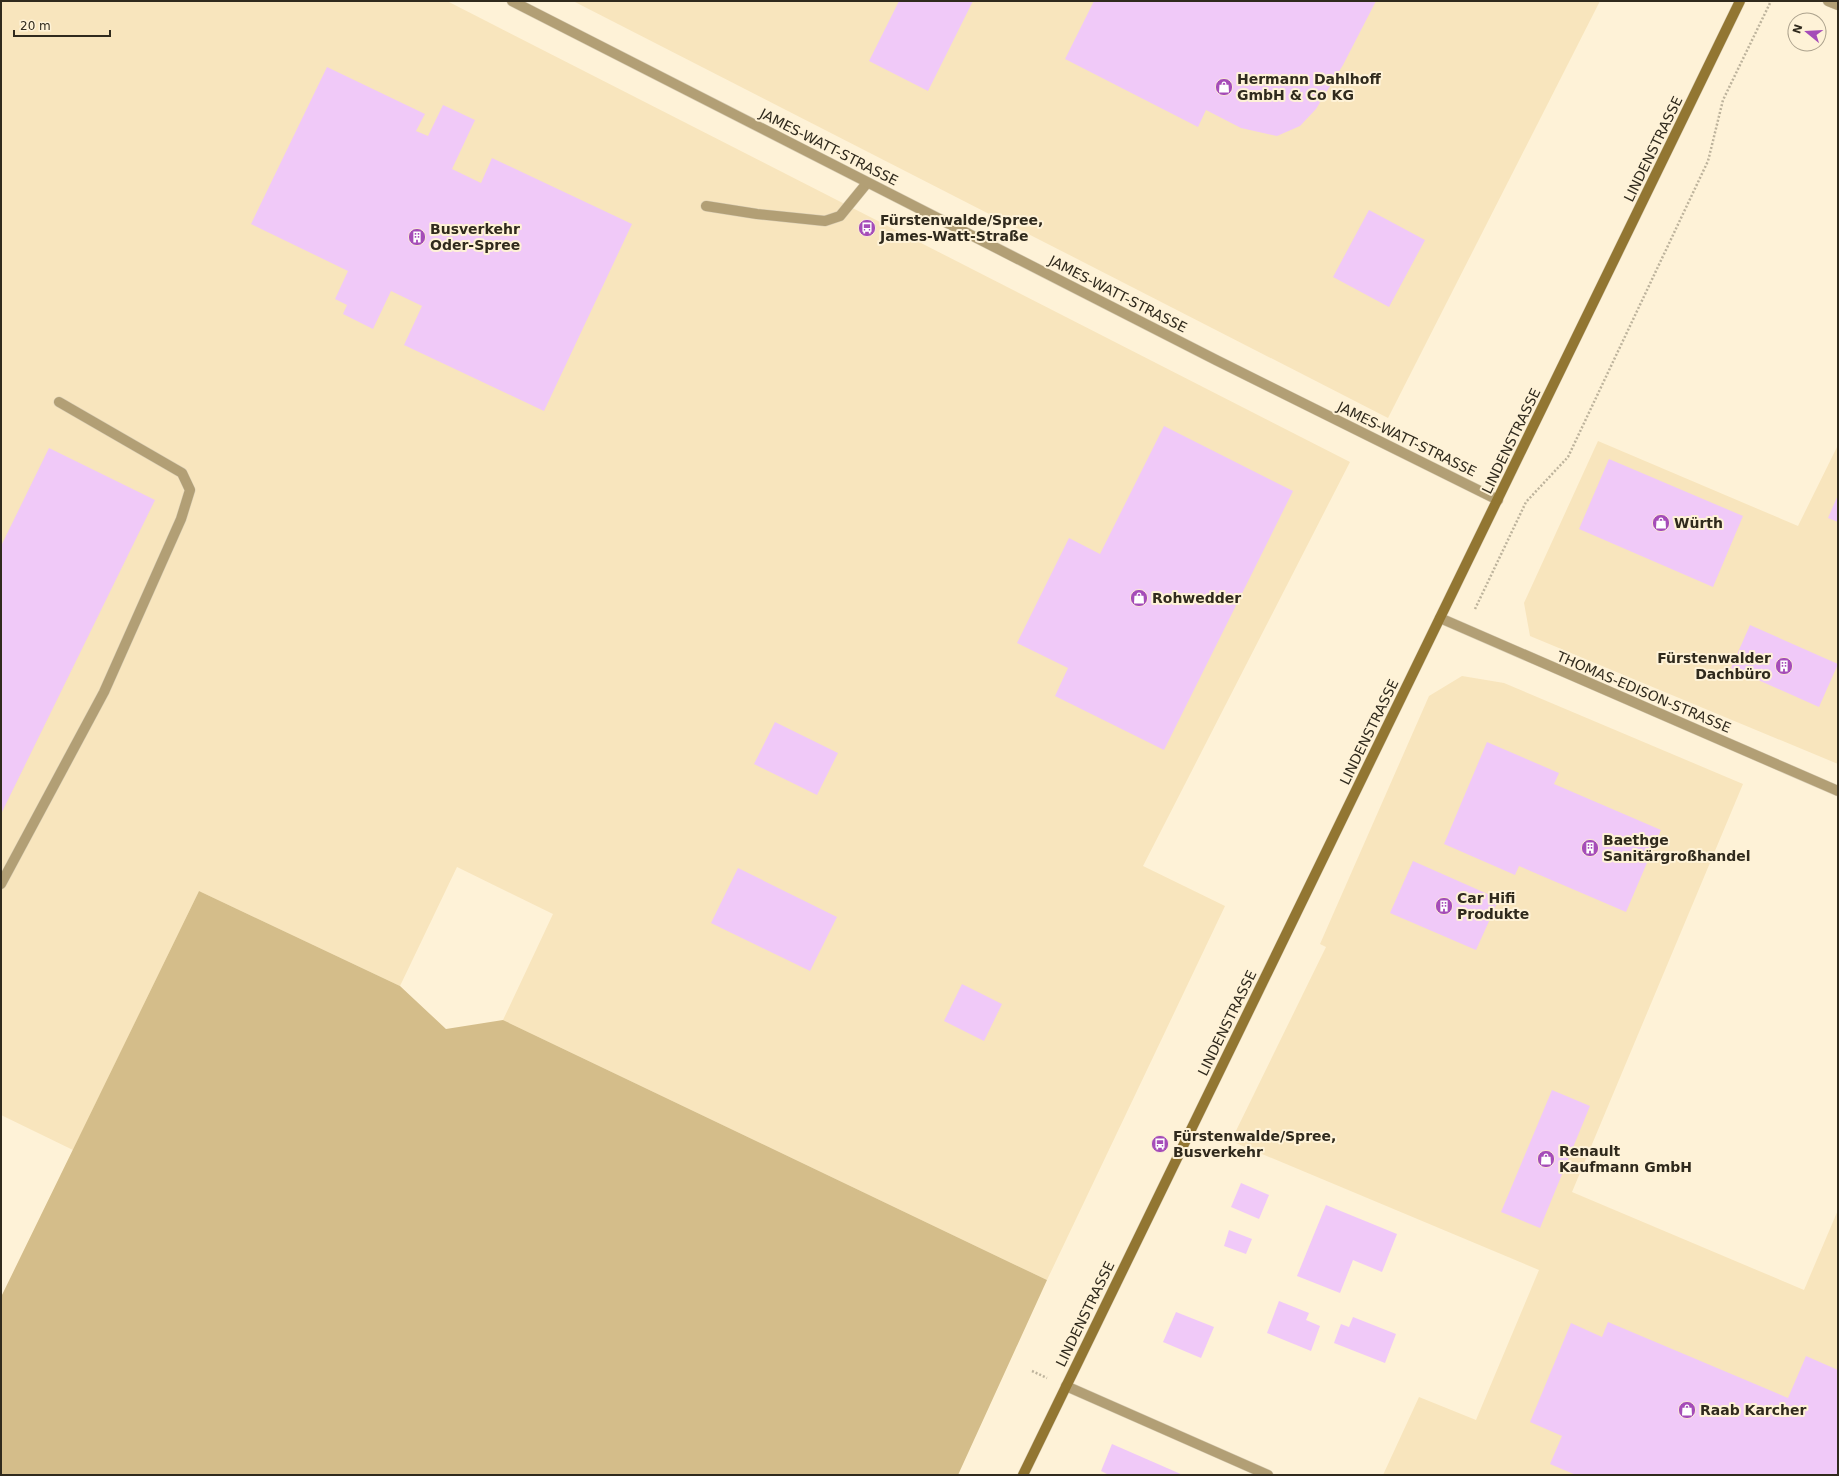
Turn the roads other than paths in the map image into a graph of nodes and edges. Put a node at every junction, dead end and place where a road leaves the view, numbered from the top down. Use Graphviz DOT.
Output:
graph roads {
  1 [pos="512,1"];
  2 [pos="1740,1"];
  3 [pos="1828,1"];
  4 [pos="1838,5"];
  5 [pos="867,183"];
  6 [pos="706,206"];
  7 [pos="59,402"];
  8 [pos="1498,500"];
  9 [pos="1440,618"];
  10 [pos="1838,791"];
  11 [pos="1,884"];
  12 [pos="1066,1386"];
  13 [pos="1023,1475"];
  14 [pos="1268,1475"];
  1 -- 5 [label="street, JAMES-WATT-STRASSE"];
  2 -- 8 [label="street, LINDENSTRASSE"];
  3 -- 4 [label="street"];
  5 -- 6 [label="street"];
  5 -- 8 [label="street, JAMES-WATT-STRASSE"];
  7 -- 11 [label="street"];
  8 -- 9 [label="street, LINDENSTRASSE"];
  9 -- 10 [label="street, THOMAS-EDISON-STRASSE"];
  9 -- 12 [label="street, LINDENSTRASSE"];
  12 -- 13 [label="street, LINDENSTRASSE"];
  12 -- 14 [label="street"];
}
